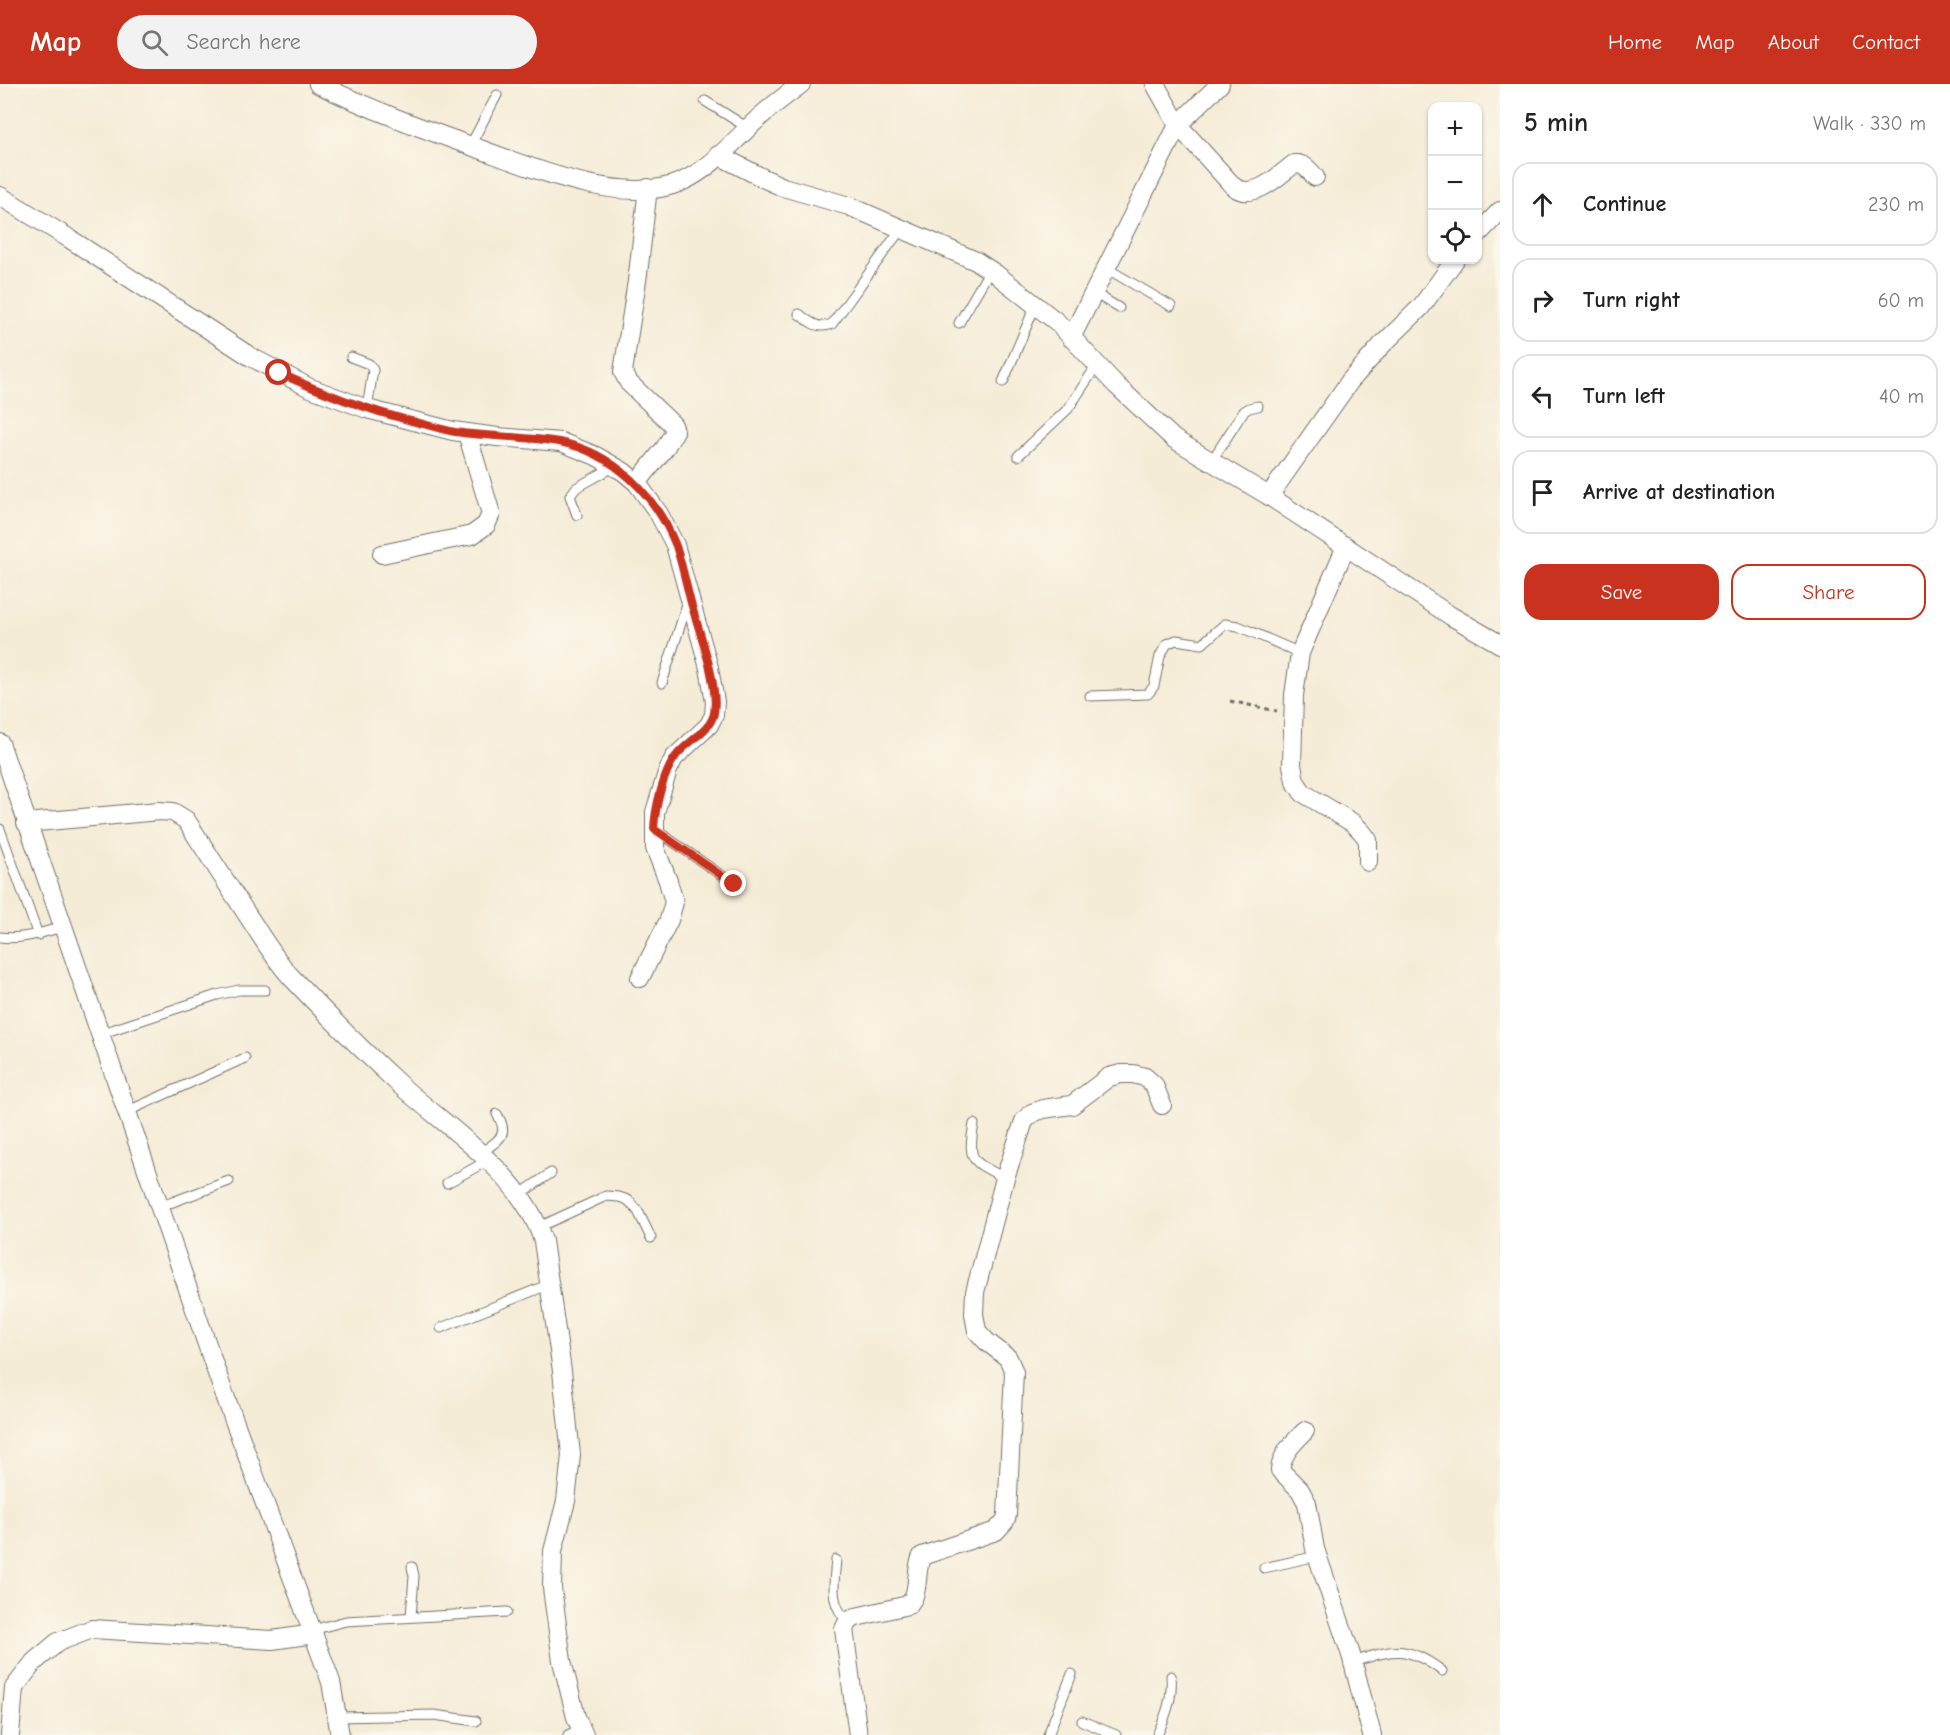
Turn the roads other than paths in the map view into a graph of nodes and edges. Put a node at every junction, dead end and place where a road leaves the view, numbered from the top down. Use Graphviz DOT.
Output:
graph roads {
  1 [pos="318,84"];
  2 [pos="801,84"];
  3 [pos="1155,84"];
  4 [pos="1220,84"];
  5 [pos="337,88"];
  6 [pos="497,95"];
  7 [pos="705,101"];
  8 [pos="1178,125"];
  9 [pos="748,129"];
  10 [pos="470,146"];
  11 [pos="718,155"];
  12 [pos="1315,177"];
  13 [pos="648,188"];
  14 [pos="0,196"];
  15 [pos="1500,211"];
  16 [pos="901,229"];
  17 [pos="1482,230"];
  18 [pos="1452,264"];
  19 [pos="1106,268"];
  20 [pos="990,270"];
  21 [pos="1094,293"];
  22 [pos="1036,304"];
  23 [pos="1170,306"];
  24 [pos="1119,308"];
  25 [pos="799,314"];
  26 [pos="959,323"];
  27 [pos="1071,338"];
  28 [pos="351,357"];
  29 [pos="1097,365"];
  30 [pos="1003,382"];
  31 [pos="1258,406"];
  32 [pos="367,409"];
  33 [pos="467,433"];
  34 [pos="1018,456"];
  35 [pos="1211,462"];
  36 [pos="615,466"];
  37 [pos="637,483"];
  38 [pos="1269,496"];
  39 [pos="577,515"];
  40 [pos="1346,546"];
  41 [pos="382,554"];
  42 [pos="689,595"];
  43 [pos="1500,644"];
  44 [pos="1300,653"];
  45 [pos="662,683"];
  46 [pos="1090,696"];
  47 [pos="0,743"];
  48 [pos="26,823"];
  49 [pos="0,829"];
  50 [pos="654,829"];
  51 [pos="1368,862"];
  52 [pos="734,884"];
  53 [pos="62,927"];
  54 [pos="38,935"];
  55 [pos="0,937"];
  56 [pos="640,978"];
  57 [pos="265,990"];
  58 [pos="100,1034"];
  59 [pos="245,1058"];
  60 [pos="1162,1105"];
  61 [pos="126,1112"];
  62 [pos="497,1114"];
  63 [pos="974,1124"];
  64 [pos="484,1157"];
  65 [pos="551,1173"];
  66 [pos="1005,1178"];
  67 [pos="230,1181"];
  68 [pos="447,1183"];
  69 [pos="519,1195"];
  70 [pos="159,1207"];
  71 [pos="539,1227"];
  72 [pos="651,1238"];
  73 [pos="550,1284"];
  74 [pos="441,1328"];
  75 [pos="1305,1431"];
  76 [pos="1317,1556"];
  77 [pos="836,1560"];
  78 [pos="412,1567"];
  79 [pos="1264,1568"];
  80 [pos="507,1612"];
  81 [pos="411,1617"];
  82 [pos="848,1621"];
  83 [pos="313,1632"];
  84 [pos="1353,1662"];
  85 [pos="1442,1671"];
  86 [pos="1072,1674"];
  87 [pos="1171,1676"];
  88 [pos="476,1720"];
  89 [pos="1082,1721"];
  90 [pos="339,1726"];
  91 [pos="577,1733"];
  92 [pos="10,1735"];
  93 [pos="858,1735"];
  94 [pos="1048,1735"];
  95 [pos="1116,1735"];
  96 [pos="1157,1735"];
  97 [pos="1372,1735"];
  1 -- 5 [label="street"];
  2 -- 9 [label="street"];
  3 -- 8 [label="street"];
  4 -- 8 [label="street"];
  5 -- 10 [label="street"];
  6 -- 10 [label="lane"];
  7 -- 9 [label="lane"];
  8 -- 12 [label="street"];
  8 -- 19 [label="street"];
  9 -- 11 [label="street"];
  10 -- 13 [label="street"];
  11 -- 13 [label="street"];
  11 -- 16 [label="street"];
  13 -- 37 [label="street"];
  14 -- 32 [label="street"];
  15 -- 17 [label="street"];
  16 -- 20 [label="street"];
  16 -- 25 [label="lane"];
  18 -- 38 [label="street"];
  19 -- 21 [label="street"];
  19 -- 23 [label="lane"];
  20 -- 22 [label="street"];
  20 -- 26 [label="lane"];
  21 -- 24 [label="lane"];
  21 -- 27 [label="street"];
  22 -- 27 [label="street"];
  22 -- 30 [label="lane"];
  27 -- 29 [label="street"];
  28 -- 32 [label="lane"];
  29 -- 34 [label="lane"];
  29 -- 35 [label="street"];
  31 -- 35 [label="lane"];
  32 -- 33 [label="street"];
  33 -- 36 [label="street"];
  33 -- 41 [label="street"];
  35 -- 38 [label="street"];
  36 -- 37 [label="street"];
  36 -- 39 [label="lane"];
  37 -- 42 [label="street"];
  38 -- 40 [label="street"];
  40 -- 43 [label="street"];
  40 -- 44 [label="street"];
  42 -- 45 [label="lane"];
  42 -- 50 [label="street"];
  44 -- 46 [label="lane"];
  44 -- 51 [label="street"];
  47 -- 48 [label="street"];
  48 -- 53 [label="street"];
  48 -- 64 [label="street"];
  49 -- 54 [label="lane"];
  50 -- 52 [label="lane"];
  50 -- 56 [label="street"];
  53 -- 54 [label="lane"];
  53 -- 58 [label="street"];
  54 -- 55 [label="lane"];
  57 -- 58 [label="lane"];
  58 -- 61 [label="street"];
  59 -- 61 [label="lane"];
  60 -- 66 [label="street"];
  61 -- 70 [label="street"];
  62 -- 64 [label="lane"];
  63 -- 66 [label="lane"];
  64 -- 68 [label="lane"];
  64 -- 69 [label="street"];
  65 -- 69 [label="lane"];
  66 -- 82 [label="street"];
  67 -- 70 [label="lane"];
  69 -- 71 [label="street"];
  70 -- 83 [label="street"];
  71 -- 72 [label="lane"];
  71 -- 73 [label="street"];
  73 -- 74 [label="lane"];
  73 -- 91 [label="street"];
  75 -- 76 [label="street"];
  76 -- 79 [label="lane"];
  76 -- 84 [label="street"];
  77 -- 82 [label="lane"];
  78 -- 81 [label="lane"];
  80 -- 81 [label="lane"];
  81 -- 83 [label="lane"];
  82 -- 93 [label="street"];
  83 -- 90 [label="street"];
  83 -- 92 [label="street"];
  84 -- 85 [label="lane"];
  84 -- 97 [label="street"];
  86 -- 94 [label="lane"];
  87 -- 96 [label="lane"];
  88 -- 90 [label="lane"];
  89 -- 95 [label="lane"];
}
